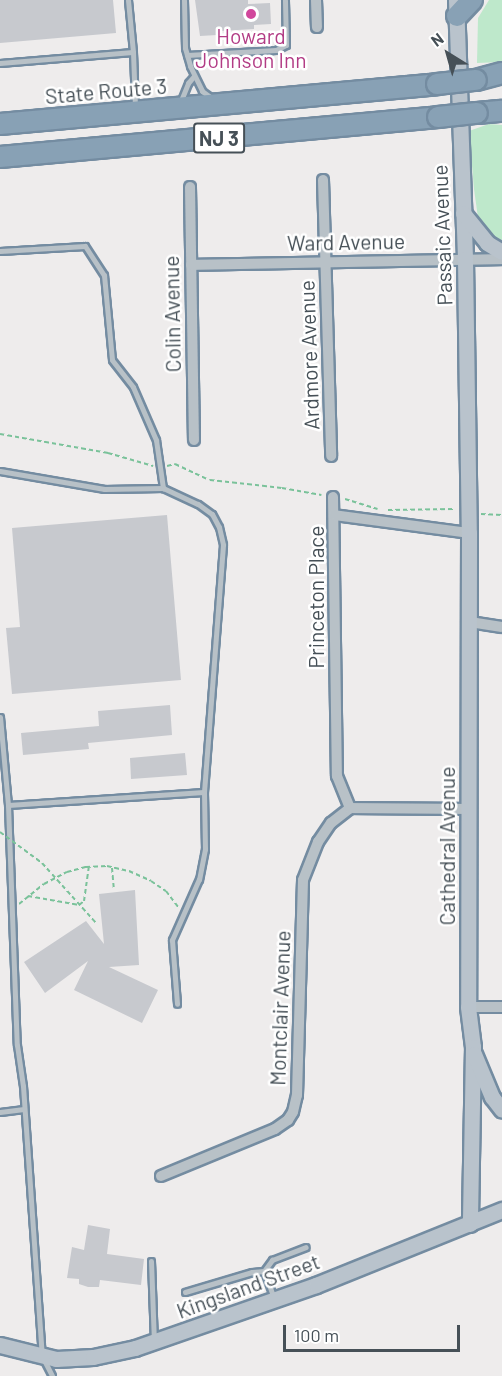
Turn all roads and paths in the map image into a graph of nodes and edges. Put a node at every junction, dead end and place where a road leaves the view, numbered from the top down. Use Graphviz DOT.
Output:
graph roads {
  1 [pos="128,0"];
  2 [pos="184,0"];
  3 [pos="285,0"];
  4 [pos="316,0"];
  5 [pos="460,4"];
  6 [pos="317,27"];
  7 [pos="133,52"];
  8 [pos="187,55"];
  9 [pos="0,63"];
  10 [pos="502,73"];
  11 [pos="194,76"];
  12 [pos="502,77"];
  13 [pos="476,80"];
  14 [pos="222,105"];
  15 [pos="178,109"];
  16 [pos="135,112"];
  17 [pos="502,112"];
  18 [pos="0,124"];
  19 [pos="0,157"];
  20 [pos="323,180"];
  21 [pos="190,187"];
  22 [pos="463,213"];
  23 [pos="0,251"];
  24 [pos="502,252"];
  25 [pos="465,259"];
  26 [pos="502,259"];
  27 [pos="325,262"];
  28 [pos="191,265"];
  29 [pos="0,434"];
  30 [pos="194,440"];
  31 [pos="331,456"];
  32 [pos="160,467"];
  33 [pos="468,469"];
  34 [pos="0,471"];
  35 [pos="163,488"];
  36 [pos="333,497"];
  37 [pos="455,509"];
  38 [pos="481,514"];
  39 [pos="334,515"];
  40 [pos="502,515"];
  41 [pos="469,532"];
  42 [pos="470,622"];
  43 [pos="502,627"];
  44 [pos="0,717"];
  45 [pos="204,792"];
  46 [pos="8,805"];
  47 [pos="350,808"];
  48 [pos="468,809"];
  49 [pos="0,832"];
  50 [pos="89,867"];
  51 [pos="112,868"];
  52 [pos="114,889"];
  53 [pos="28,896"];
  54 [pos="12,909"];
  55 [pos="182,913"];
  56 [pos="97,924"];
  57 [pos="177,1005"];
  58 [pos="468,1007"];
  59 [pos="502,1007"];
  60 [pos="473,1047"];
  61 [pos="24,1109"];
  62 [pos="502,1110"];
  63 [pos="0,1113"];
  64 [pos="161,1176"];
  65 [pos="502,1210"];
  66 [pos="470,1224"];
  67 [pos="306,1247"];
  68 [pos="151,1261"];
  69 [pos="264,1271"];
  70 [pos="185,1292"];
  71 [pos="274,1299"];
  72 [pos="154,1342"];
  73 [pos="0,1346"];
  74 [pos="42,1356"];
  75 [pos="52,1376"];
  1 -- 7 [label="lane"];
  2 -- 8 [label="lane"];
  3 -- 8 [label="lane"];
  4 -- 6 [label="street"];
  5 -- 22 [label="main road, Passaic Avenue"];
  7 -- 9 [label="lane"];
  7 -- 16 [label="lane"];
  8 -- 11 [label="lane"];
  10 -- 13 [label="highway"];
  11 -- 14 [label="lane"];
  11 -- 15 [label="lane"];
  12 -- 13 [label="highway, State Route 3 / NJ 3"];
  13 -- 14 [label="highway, State Route 3 / NJ 3, bridge"];
  14 -- 15 [label="highway, State Route 3 / NJ 3"];
  15 -- 16 [label="highway, State Route 3 / NJ 3"];
  16 -- 18 [label="highway, State Route 3 / NJ 3"];
  17 -- 19 [label="highway, NJ 3, bridge"];
  20 -- 27 [label="street, Ardmore Avenue"];
  21 -- 28 [label="street, Colin Avenue"];
  22 -- 24 [label="main road"];
  22 -- 25 [label="main road, Passaic Avenue"];
  23 -- 32 [label="lane"];
  25 -- 26 [label="street, Ward Avenue"];
  25 -- 27 [label="street, Ward Avenue"];
  25 -- 33 [label="main road, Passaic Avenue"];
  27 -- 28 [label="street, Ward Avenue"];
  27 -- 31 [label="street, Ardmore Avenue"];
  28 -- 30 [label="street, Colin Avenue"];
  29 -- 32 [label="path"];
  32 -- 35 [label="lane"];
  32 -- 36 [label="path"];
  33 -- 41 [label="main road, Cathedral Avenue"];
  34 -- 35 [label="lane"];
  35 -- 45 [label="lane"];
  36 -- 37 [label="path"];
  36 -- 39 [label="street"];
  38 -- 40 [label="path"];
  39 -- 41 [label="street, Princeton Place"];
  39 -- 47 [label="street, Princeton Place"];
  41 -- 42 [label="main road, Cathedral Avenue"];
  42 -- 43 [label="street"];
  42 -- 48 [label="main road, Cathedral Avenue"];
  44 -- 46 [label="lane"];
  45 -- 46 [label="lane"];
  45 -- 55 [label="lane"];
  46 -- 54 [label="lane"];
  47 -- 48 [label="street"];
  47 -- 64 [label="street, Montclair Avenue"];
  48 -- 58 [label="main road, Cathedral Avenue"];
  49 -- 56 [label="path, bridge"];
  50 -- 51 [label="path"];
  50 -- 53 [label="path"];
  50 -- 53 [label="path"];
  51 -- 52 [label="path"];
  51 -- 55 [label="path"];
  53 -- 54 [label="path"];
  54 -- 61 [label="lane"];
  55 -- 57 [label="lane"];
  58 -- 59 [label="street"];
  58 -- 60 [label="main road, Cathedral Avenue"];
  60 -- 62 [label="main road"];
  60 -- 66 [label="main road, Cathedral Avenue"];
  61 -- 63 [label="lane"];
  61 -- 74 [label="lane"];
  65 -- 66 [label="main road, Kingsland Street"];
  66 -- 71 [label="main road, Kingsland Street"];
  67 -- 69 [label="lane"];
  68 -- 72 [label="lane"];
  69 -- 70 [label="lane"];
  69 -- 71 [label="lane"];
  71 -- 72 [label="main road, Kingsland Street"];
  72 -- 74 [label="main road, Kingsland Street"];
  73 -- 74 [label="main road, Kingsland Street"];
  74 -- 75 [label="lane"];
}
